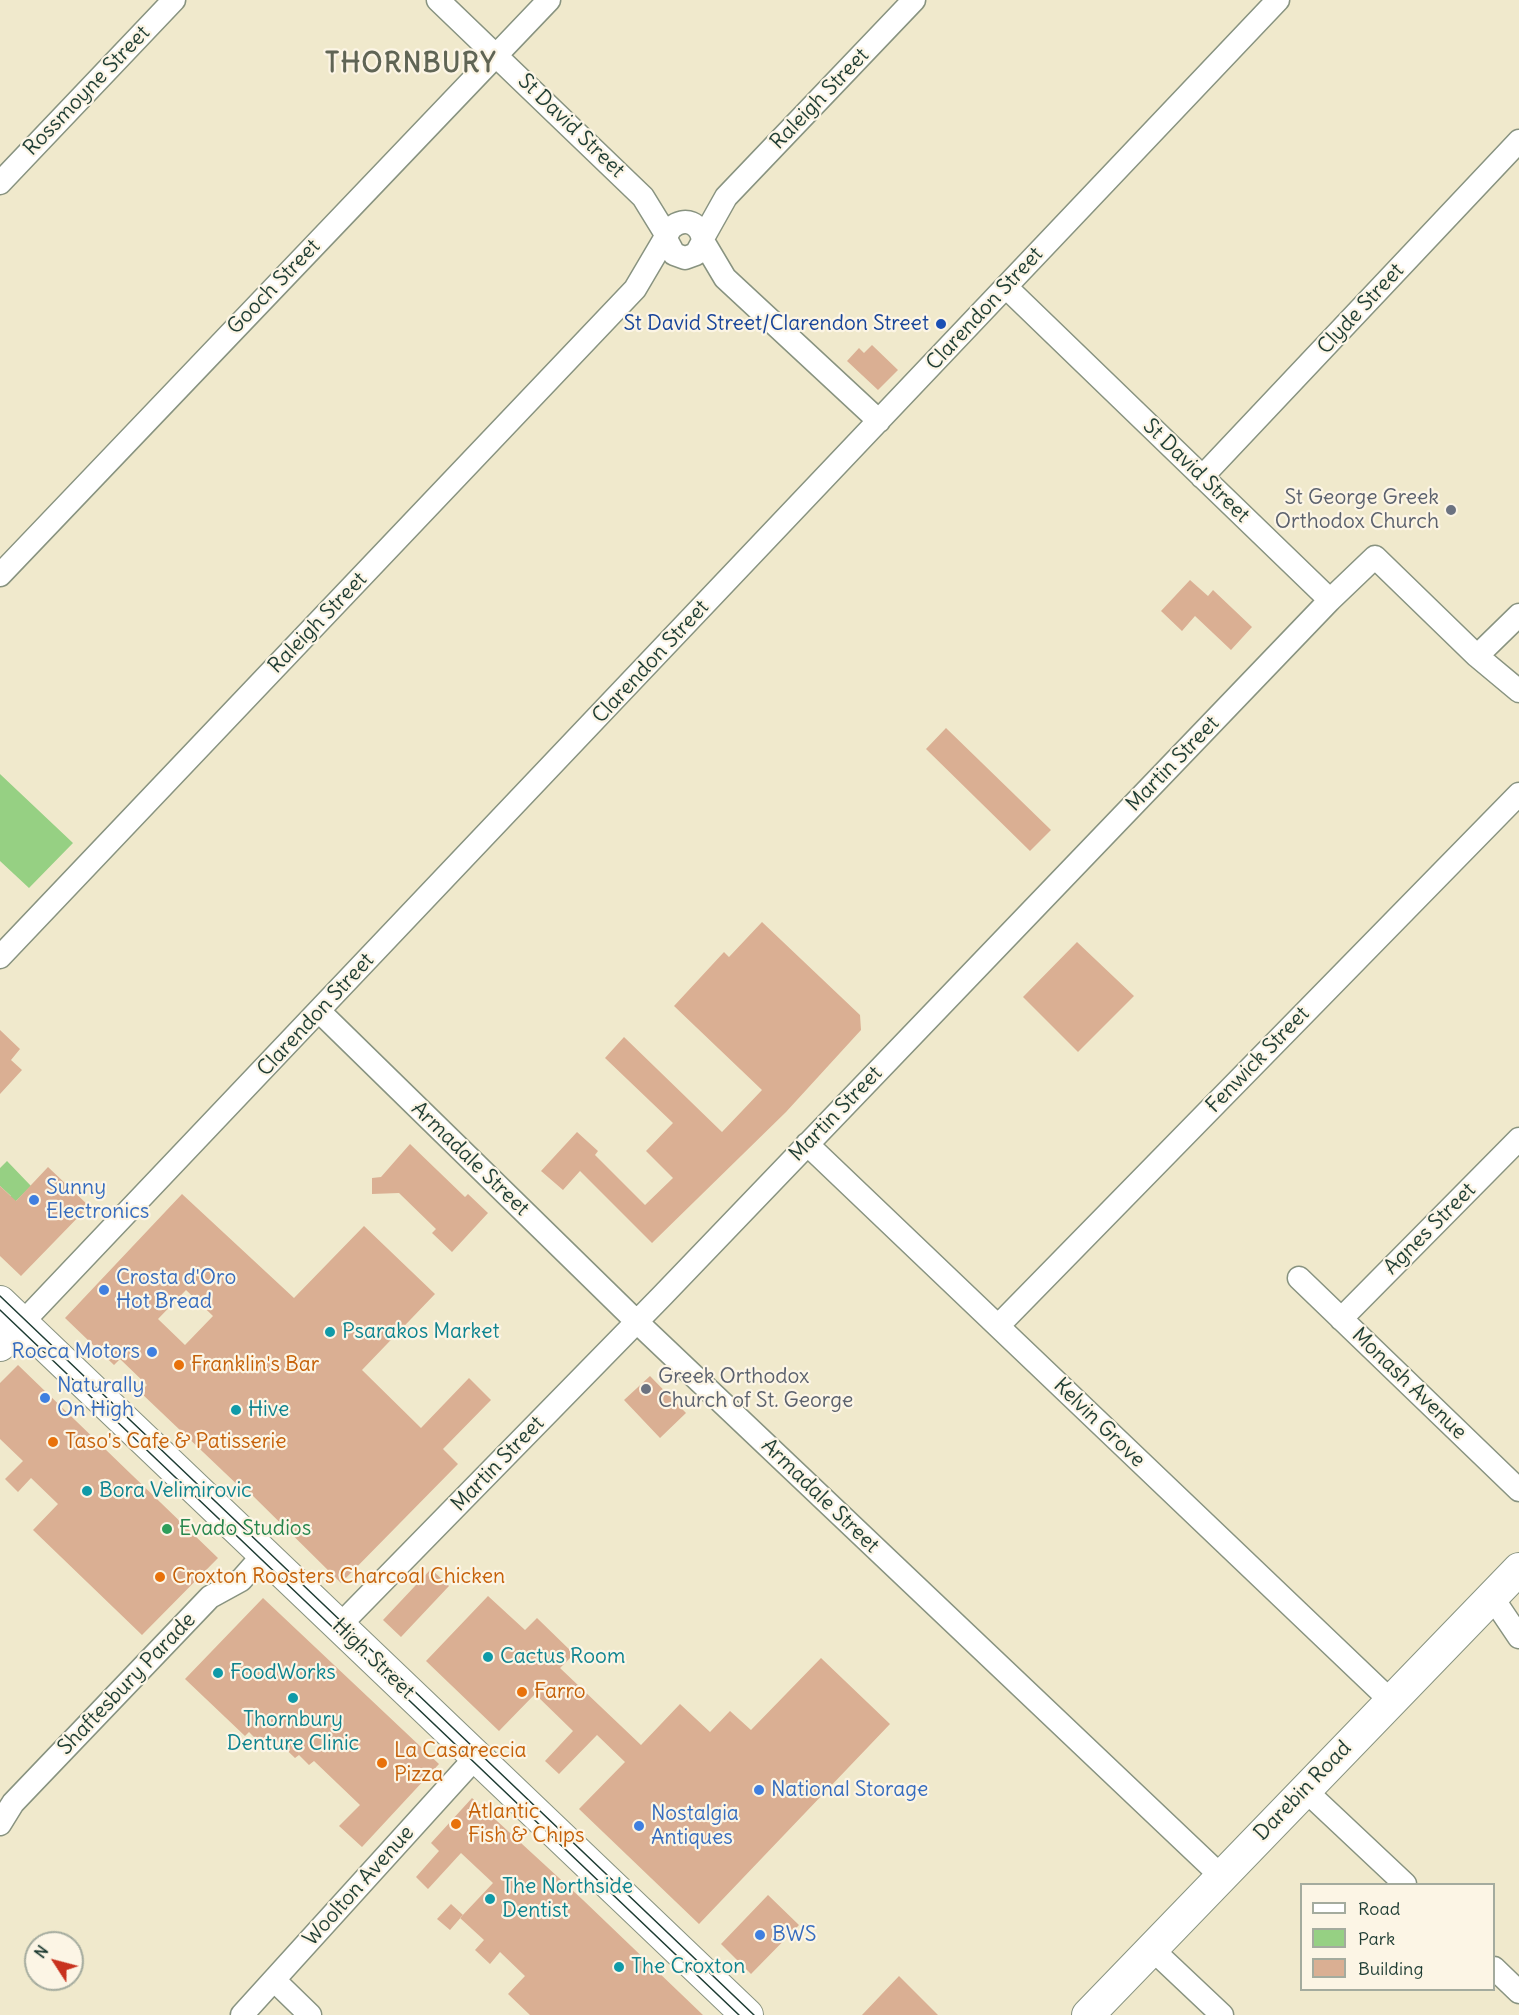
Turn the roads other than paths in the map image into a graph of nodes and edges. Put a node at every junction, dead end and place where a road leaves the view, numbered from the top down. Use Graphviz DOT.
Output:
graph roads {
  1 [pos="174,0"];
  2 [pos="438,0"];
  3 [pos="549,0"];
  4 [pos="914,0"];
  5 [pos="1278,0"];
  6 [pos="497,54"];
  7 [pos="1519,141"];
  8 [pos="0,183"];
  9 [pos="726,197"];
  10 [pos="676,230"];
  11 [pos="703,239"];
  12 [pos="686,258"];
  13 [pos="718,270"];
  14 [pos="1006,287"];
  15 [pos="635,289"];
  16 [pos="879,421"];
  17 [pos="1202,477"];
  18 [pos="0,575"];
  19 [pos="1330,600"];
  20 [pos="1519,615"];
  21 [pos="1477,656"];
  22 [pos="1519,691"];
  23 [pos="1519,794"];
  24 [pos="0,957"];
  25 [pos="320,1012"];
  26 [pos="1519,1139"];
  27 [pos="807,1144"];
  28 [pos="1299,1278"];
  29 [pos="11,1313"];
  30 [pos="1341,1319"];
  31 [pos="637,1322"];
  32 [pos="998,1326"];
  33 [pos="0,1345"];
  34 [pos="1519,1490"];
  35 [pos="264,1554"];
  36 [pos="1519,1569"];
  37 [pos="1492,1597"];
  38 [pos="339,1626"];
  39 [pos="1519,1636"];
  40 [pos="1391,1701"];
  41 [pos="476,1757"];
  42 [pos="1305,1790"];
  43 [pos="0,1824"];
  44 [pos="1221,1876"];
  45 [pos="1405,1883"];
  46 [pos="1152,1949"];
  47 [pos="1495,1969"];
  48 [pos="274,1980"];
  49 [pos="1519,1992"];
  50 [pos="242,2015"];
  51 [pos="310,2015"];
  52 [pos="747,2015"];
  53 [pos="1088,2015"];
  54 [pos="1222,2015"];
  1 -- 8 [label="street, Rossmoyne Street"];
  2 -- 6 [label="street, St David Street"];
  3 -- 6 [label="street, Gooch Street"];
  4 -- 9 [label="street, Raleigh Street"];
  5 -- 14 [label="street, Clarendon Street"];
  6 -- 10 [label="street, St David Street"];
  6 -- 18 [label="street, Gooch Street"];
  7 -- 17 [label="street, Clyde Street"];
  9 -- 10 [label="street, Raleigh Street"];
  9 -- 11 [label="street, Raleigh Street"];
  10 -- 11 [label="street"];
  10 -- 12 [label="street"];
  10 -- 15 [label="street, Raleigh Street"];
  11 -- 12 [label="street"];
  11 -- 13 [label="street"];
  12 -- 13 [label="street"];
  12 -- 15 [label="street, Raleigh Street"];
  13 -- 16 [label="street"];
  14 -- 16 [label="street, Clarendon Street"];
  14 -- 17 [label="street, St David Street"];
  15 -- 24 [label="street, Raleigh Street"];
  16 -- 25 [label="street, Clarendon Street"];
  17 -- 19 [label="street, St David Street"];
  19 -- 21 [label="street"];
  19 -- 27 [label="street, Martin Street"];
  20 -- 21 [label="street"];
  21 -- 22 [label="street"];
  23 -- 32 [label="street, Fenwick Street"];
  25 -- 29 [label="street, Clarendon Street"];
  25 -- 31 [label="street, Armadale Street"];
  26 -- 30 [label="street, Agnes Street"];
  27 -- 31 [label="street, Martin Street"];
  27 -- 32 [label="street, Kelvin Grove"];
  28 -- 30 [label="street, Monash Avenue"];
  29 -- 33 [label="main road"];
  29 -- 35 [label="main road, High Street"];
  30 -- 34 [label="street, Monash Avenue"];
  31 -- 38 [label="street, Martin Street"];
  31 -- 44 [label="street, Armadale Street"];
  32 -- 40 [label="street, Kelvin Grove"];
  35 -- 38 [label="main road, High Street"];
  35 -- 43 [label="street, Shaftesbury Parade"];
  36 -- 37 [label="main road, Darebin Road"];
  37 -- 39 [label="street"];
  37 -- 40 [label="main road, Darebin Road"];
  38 -- 41 [label="main road, High Street"];
  40 -- 42 [label="main road, Darebin Road"];
  41 -- 48 [label="street, Woolton Avenue"];
  41 -- 52 [label="main road, High Street"];
  42 -- 44 [label="main road, Darebin Road"];
  42 -- 45 [label="street"];
  44 -- 46 [label="main road, Darebin Road"];
  46 -- 53 [label="main road, Darebin Road"];
  46 -- 54 [label="street"];
  47 -- 49 [label="street"];
  48 -- 50 [label="street, Woolton Avenue"];
  48 -- 51 [label="street"];
}
